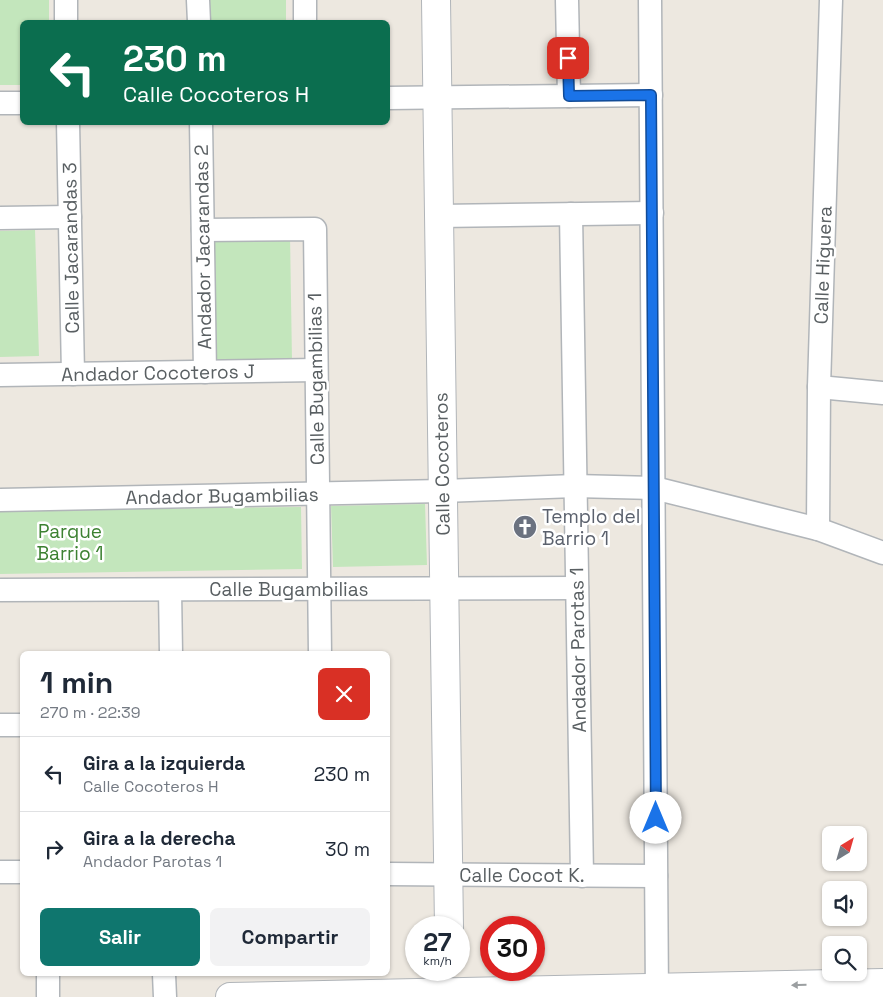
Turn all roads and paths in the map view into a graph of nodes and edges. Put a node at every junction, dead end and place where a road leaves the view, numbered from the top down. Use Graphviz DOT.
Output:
graph roads {
  1 [pos="66,0"];
  2 [pos="198,0"];
  3 [pos="305,0"];
  4 [pos="436,0"];
  5 [pos="567,0"];
  6 [pos="650,0"];
  7 [pos="831,0"];
  8 [pos="66,20"];
  9 [pos="199,20"];
  10 [pos="305,20"];
  11 [pos="651,95"];
  12 [pos="569,96"];
  13 [pos="390,98"];
  14 [pos="437,98"];
  15 [pos="0,103"];
  16 [pos="20,103"];
  17 [pos="68,125"];
  18 [pos="201,125"];
  19 [pos="652,213"];
  20 [pos="571,214"];
  21 [pos="439,216"];
  22 [pos="70,217"];
  23 [pos="0,218"];
  24 [pos="203,230"];
  25 [pos="316,370"];
  26 [pos="206,372"];
  27 [pos="73,374"];
  28 [pos="0,375"];
  29 [pos="819,387"];
  30 [pos="883,393"];
  31 [pos="575,486"];
  32 [pos="654,488"];
  33 [pos="443,491"];
  34 [pos="318,494"];
  35 [pos="0,500"];
  36 [pos="818,529"];
  37 [pos="883,553"];
  38 [pos="443,588"];
  39 [pos="577,588"];
  40 [pos="319,589"];
  41 [pos="0,590"];
  42 [pos="170,590"];
  43 [pos="171,651"];
  44 [pos="320,651"];
  45 [pos="0,725"];
  46 [pos="20,725"];
  47 [pos="0,872"];
  48 [pos="20,872"];
  49 [pos="390,874"];
  50 [pos="449,874"];
  51 [pos="582,876"];
  52 [pos="656,876"];
  53 [pos="449,916"];
  54 [pos="883,970"];
  55 [pos="48,976"];
  56 [pos="164,976"];
  57 [pos="883,983"];
  58 [pos="450,986"];
  59 [pos="657,992"];
  60 [pos="48,997"];
  61 [pos="165,997"];
  62 [pos="230,997"];
  1 -- 8 [label="street"];
  2 -- 9 [label="street"];
  3 -- 10 [label="street"];
  4 -- 14 [label="street, Calle Cocoteros"];
  5 -- 12 [label="street"];
  6 -- 11 [label="street"];
  7 -- 29 [label="street, Calle Higuera"];
  11 -- 12 [label="street"];
  11 -- 19 [label="street"];
  12 -- 14 [label="street"];
  13 -- 14 [label="street"];
  14 -- 21 [label="street, Calle Cocoteros"];
  15 -- 16 [label="street"];
  17 -- 22 [label="street, Calle Jacarandas 3"];
  18 -- 24 [label="street, Andador Jacarandas 2"];
  19 -- 20 [label="street"];
  19 -- 32 [label="street"];
  20 -- 21 [label="street"];
  20 -- 31 [label="street, Andador Parotas 1"];
  21 -- 33 [label="street, Calle Cocoteros"];
  22 -- 23 [label="street"];
  22 -- 27 [label="street, Calle Jacarandas 3"];
  24 -- 25 [label="street, Calle Bugambilias 1"];
  24 -- 26 [label="street, Andador Jacarandas 2"];
  25 -- 26 [label="street, Andador Cocoteros J"];
  25 -- 34 [label="street, Calle Bugambilias 1"];
  26 -- 27 [label="street, Andador Cocoteros J"];
  27 -- 28 [label="street, Andador Cocoteros J"];
  29 -- 30 [label="street"];
  29 -- 36 [label="street, Calle Higuera"];
  31 -- 32 [label="street, Andador Bugambilias"];
  31 -- 33 [label="street, Andador Bugambilias"];
  31 -- 39 [label="street, Andador Parotas 1"];
  32 -- 36 [label="street, Andador Bugambilias"];
  32 -- 52 [label="street"];
  33 -- 34 [label="street, Andador Bugambilias"];
  33 -- 38 [label="street, Calle Cocoteros"];
  34 -- 35 [label="street, Andador Bugambilias"];
  34 -- 40 [label="street, Calle Bugambilias 1"];
  36 -- 37 [label="street, Andador Bugambilias"];
  38 -- 39 [label="street, Calle Bugambilias"];
  38 -- 40 [label="street, Calle Bugambilias"];
  38 -- 50 [label="street, Calle Cocoteros"];
  39 -- 51 [label="street, Andador Parotas 1"];
  40 -- 42 [label="street, Calle Bugambilias"];
  40 -- 44 [label="street"];
  41 -- 42 [label="street, Calle Bugambilias"];
  42 -- 43 [label="street"];
  45 -- 46 [label="street"];
  47 -- 48 [label="street"];
  49 -- 50 [label="street, Calle Cocot K."];
  50 -- 51 [label="street, Calle Cocot K."];
  50 -- 53 [label="street, Calle Cocoteros"];
  51 -- 52 [label="street, Calle Cocot K."];
  52 -- 59 [label="street"];
  54 -- 57 [label="street"];
  55 -- 60 [label="street"];
  56 -- 61 [label="street"];
  57 -- 59 [label="street, one-way"];
  58 -- 59 [label="street"];
  58 -- 62 [label="street"];
}
